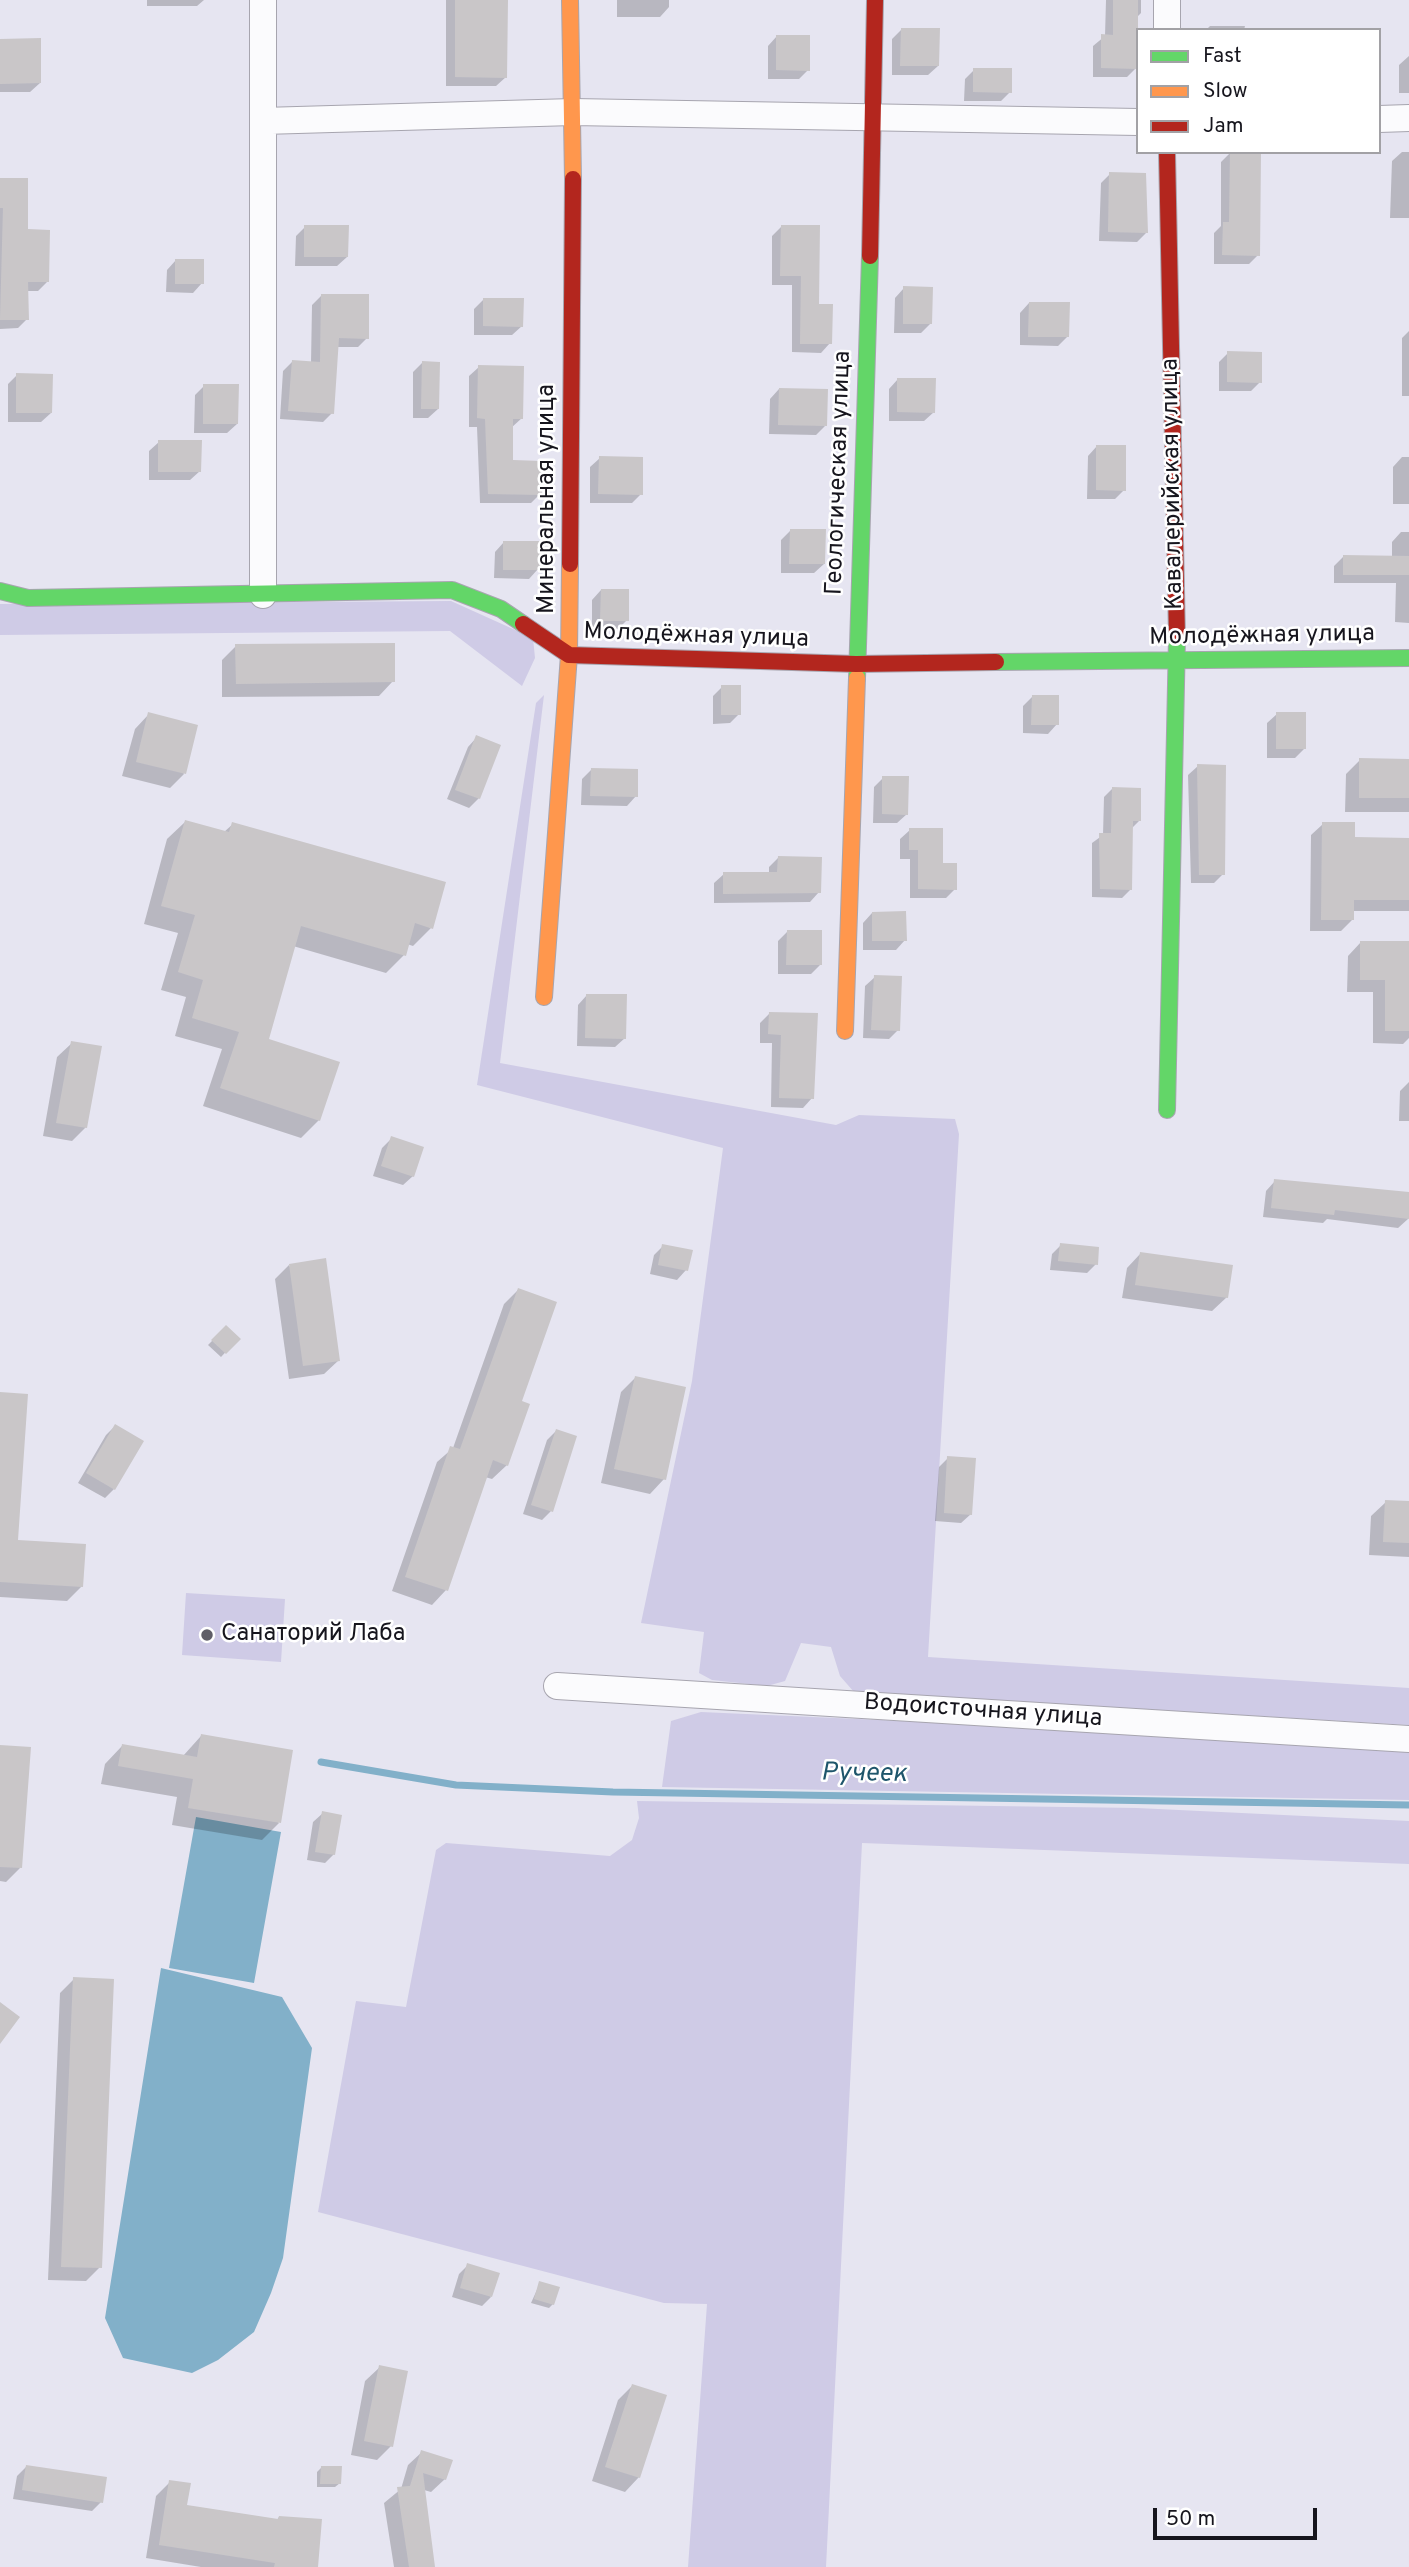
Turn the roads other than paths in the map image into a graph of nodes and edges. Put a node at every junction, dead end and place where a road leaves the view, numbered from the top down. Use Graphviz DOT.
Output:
graph roads {
  1 [pos="263,0"];
  2 [pos="570,0"];
  3 [pos="875,0"];
  4 [pos="1167,0"];
  5 [pos="1167,28"];
  6 [pos="573,112"];
  7 [pos="875,116"];
  8 [pos="1409,118"];
  9 [pos="1381,119"];
  10 [pos="263,121"];
  11 [pos="1136,122"];
  12 [pos="1167,154"];
  13 [pos="0,591"];
  14 [pos="263,595"];
  15 [pos="569,655"];
  16 [pos="1409,658"];
  17 [pos="1178,661"];
  18 [pos="856,664"];
  19 [pos="544,997"];
  20 [pos="845,1031"];
  21 [pos="1167,1110"];
  22 [pos="556,1686"];
  23 [pos="1409,1739"];
  1 -- 10 [label="street"];
  2 -- 6 [label="street, Минеральная улица"];
  3 -- 7 [label="street, Геологическая улица"];
  4 -- 5 [label="street"];
  6 -- 7 [label="street"];
  6 -- 10 [label="street"];
  6 -- 15 [label="street, Минеральная улица"];
  7 -- 11 [label="street"];
  7 -- 18 [label="street, Геологическая улица"];
  8 -- 9 [label="street"];
  10 -- 14 [label="street"];
  12 -- 17 [label="street, Кавалерийская улица"];
  13 -- 14 [label="street, Молодёжная улица"];
  14 -- 15 [label="street, Молодёжная улица"];
  15 -- 18 [label="street, Молодёжная улица"];
  15 -- 19 [label="street, Минеральная улица"];
  16 -- 17 [label="street, Молодёжная улица"];
  17 -- 18 [label="street, Молодёжная улица"];
  17 -- 21 [label="street, Кавалерийская улица"];
  18 -- 20 [label="street, Геологическая улица"];
  22 -- 23 [label="street, Водоисточная улица"];
}
